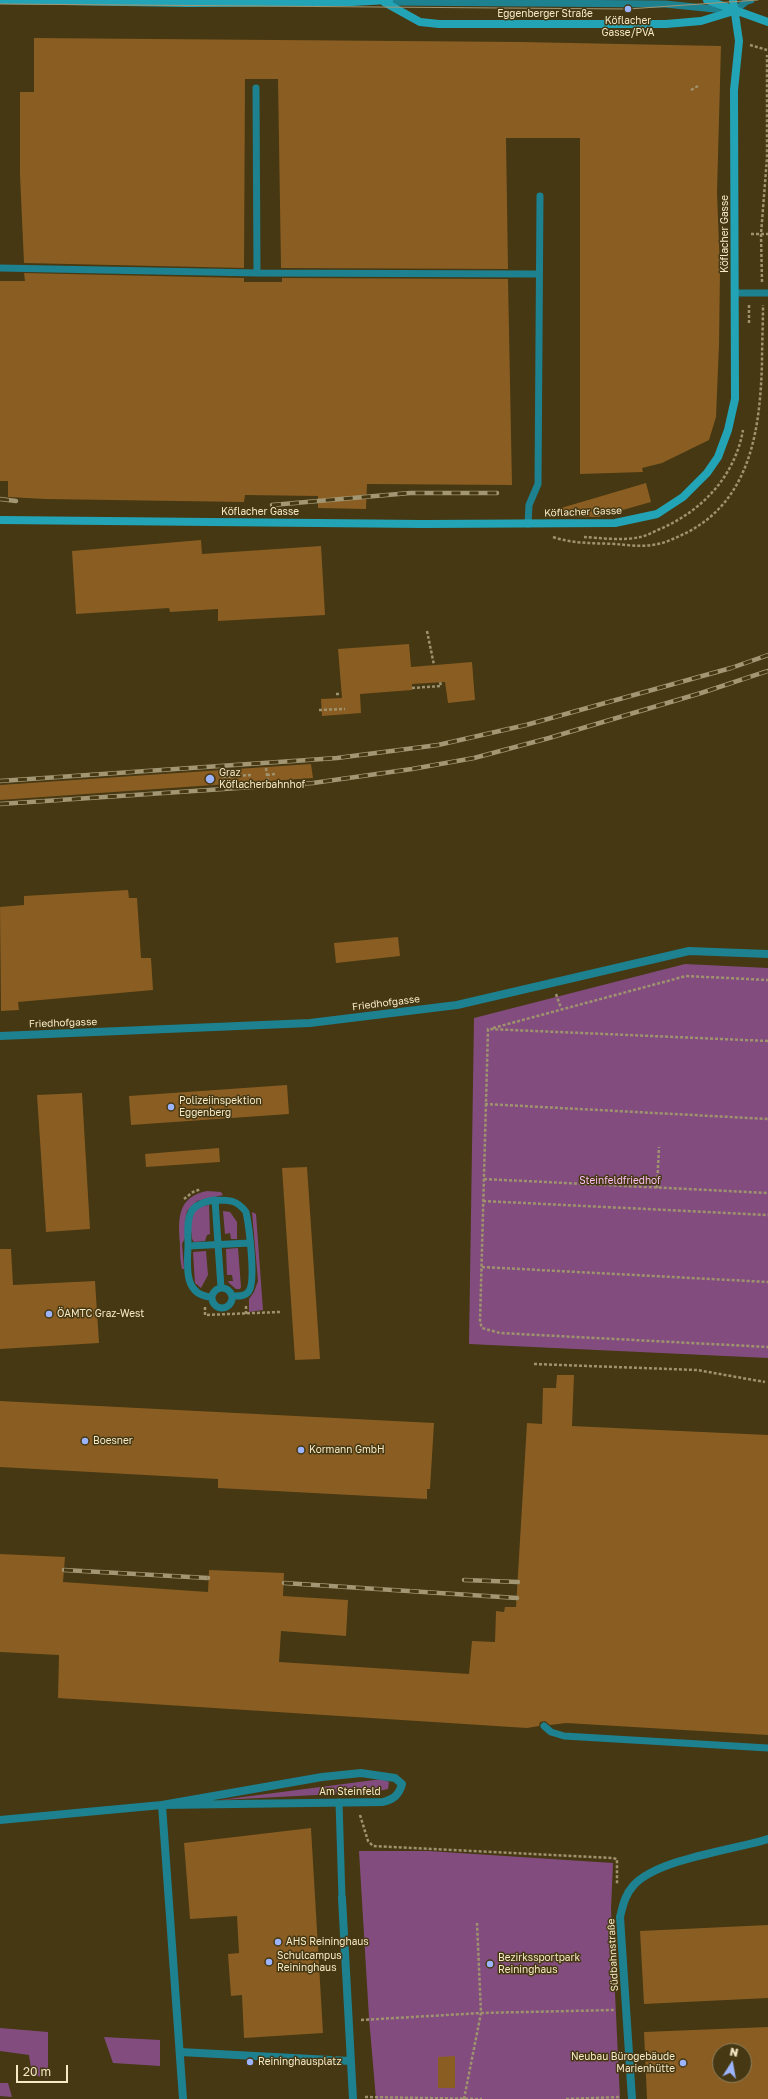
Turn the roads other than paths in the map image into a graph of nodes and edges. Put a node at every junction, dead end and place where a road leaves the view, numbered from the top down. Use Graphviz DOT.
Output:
graph roads {
  1 [pos="0,0"];
  2 [pos="707,0"];
  3 [pos="733,0"];
  4 [pos="751,0"];
  5 [pos="386,1"];
  6 [pos="734,11"];
  7 [pos="768,22"];
  8 [pos="256,88"];
  9 [pos="540,196"];
  10 [pos="0,268"];
  11 [pos="257,273"];
  12 [pos="538,274"];
  13 [pos="735,293"];
  14 [pos="768,293"];
  15 [pos="0,520"];
  16 [pos="528,524"];
  17 [pos="768,954"];
  18 [pos="0,1036"];
  19 [pos="215,1200"];
  20 [pos="250,1243"];
  21 [pos="218,1245"];
  22 [pos="188,1246"];
  23 [pos="221,1288"];
  24 [pos="232,1296"];
  25 [pos="211,1298"];
  26 [pos="544,1726"];
  27 [pos="768,1748"];
  28 [pos="339,1802"];
  29 [pos="162,1805"];
  30 [pos="0,1820"];
  31 [pos="768,1839"];
  32 [pos="342,1898"];
  33 [pos="180,2052"];
  34 [pos="350,2061"];
  35 [pos="353,2098"];
  36 [pos="629,2098"];
  37 [pos="183,2099"];
  1 -- 5 [label="street, Eggenberger Straße"];
  2 -- 6 [label="street"];
  3 -- 6 [label="street, Köflacher Gasse"];
  4 -- 6 [label="lane"];
  5 -- 6 [label="lane"];
  5 -- 6 [label="street, Eggenberger Straße"];
  6 -- 7 [label="street"];
  6 -- 13 [label="street, Köflacher Gasse"];
  8 -- 11 [label="lane"];
  9 -- 12 [label="lane"];
  10 -- 11 [label="lane"];
  11 -- 12 [label="lane"];
  12 -- 16 [label="lane"];
  13 -- 14 [label="lane"];
  13 -- 16 [label="street, Köflacher Gasse"];
  15 -- 16 [label="street, Köflacher Gasse"];
  17 -- 18 [label="street, Friedhofgasse"];
  19 -- 20 [label="lane"];
  19 -- 21 [label="lane"];
  19 -- 22 [label="lane"];
  20 -- 21 [label="lane"];
  20 -- 24 [label="lane"];
  21 -- 22 [label="lane"];
  21 -- 23 [label="lane"];
  22 -- 25 [label="lane"];
  23 -- 24 [label="lane"];
  23 -- 25 [label="lane"];
  24 -- 25 [label="lane"];
  26 -- 27 [label="lane"];
  28 -- 29 [label="street, Am Steinfeld"];
  28 -- 29 [label="street, Am Steinfeld"];
  28 -- 32 [label="lane"];
  29 -- 30 [label="street, Am Steinfeld"];
  29 -- 33 [label="street"];
  31 -- 36 [label="street, Südbahnstraße"];
  32 -- 34 [label="street"];
  33 -- 34 [label="street"];
  33 -- 37 [label="street"];
  34 -- 35 [label="street"];
}
